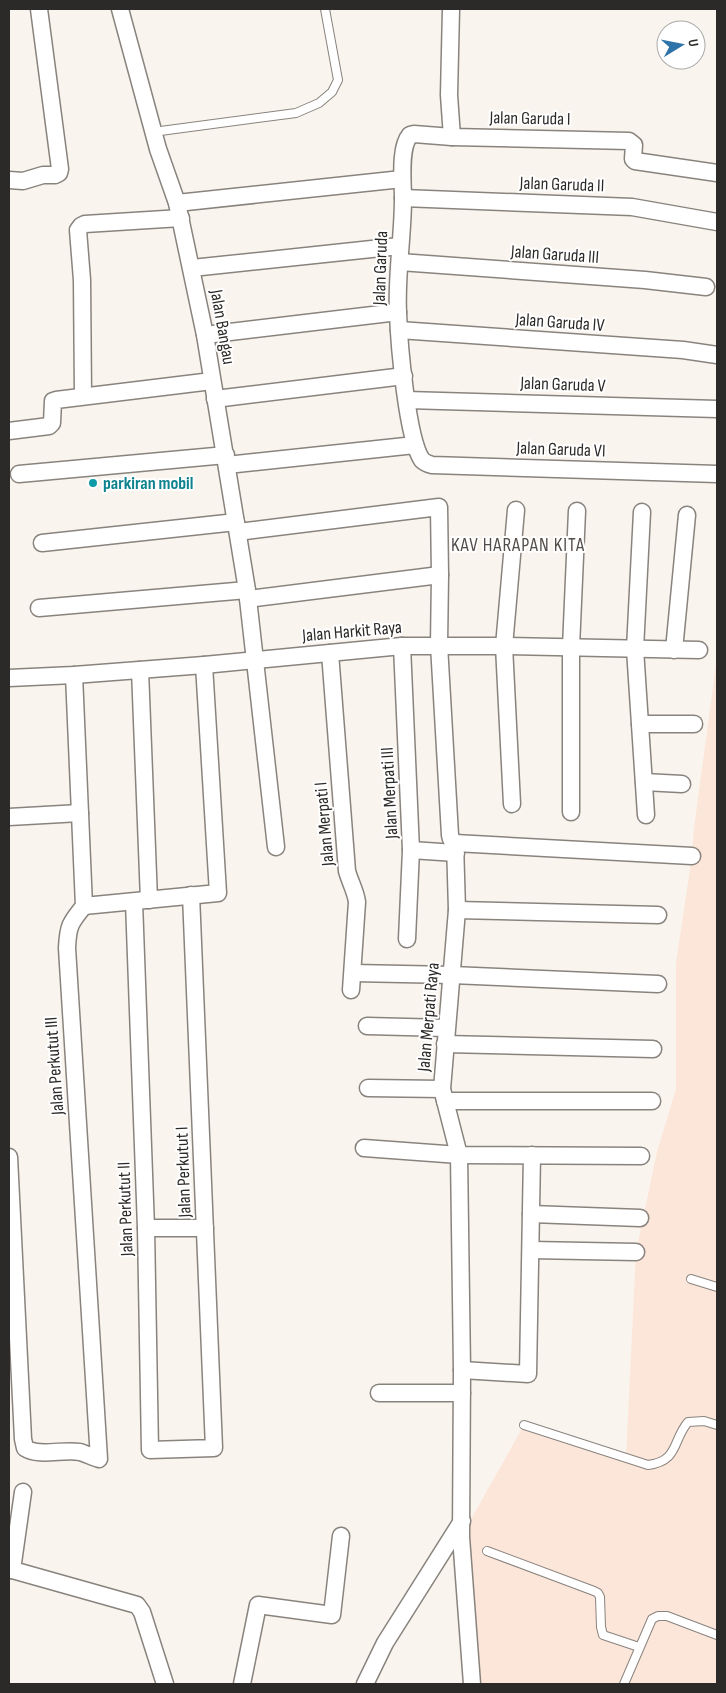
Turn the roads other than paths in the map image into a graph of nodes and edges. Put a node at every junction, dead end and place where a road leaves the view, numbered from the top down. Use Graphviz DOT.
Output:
graph roads {
  1 [pos="39,9"];
  2 [pos="120,9"];
  3 [pos="325,9"];
  4 [pos="451,9"];
  5 [pos="452,129"];
  6 [pos="153,132"];
  7 [pos="717,173"];
  8 [pos="402,179"];
  9 [pos="9,180"];
  10 [pos="403,198"];
  11 [pos="179,211"];
  12 [pos="717,222"];
  13 [pos="400,254"];
  14 [pos="192,268"];
  15 [pos="706,287"];
  16 [pos="398,312"];
  17 [pos="399,330"];
  18 [pos="205,335"];
  19 [pos="717,355"];
  20 [pos="404,376"];
  21 [pos="212,381"];
  22 [pos="83,396"];
  23 [pos="215,399"];
  24 [pos="407,400"];
  25 [pos="717,409"];
  26 [pos="9,432"];
  27 [pos="416,445"];
  28 [pos="226,460"];
  29 [pos="19,474"];
  30 [pos="717,474"];
  31 [pos="516,510"];
  32 [pos="577,511"];
  33 [pos="642,512"];
  34 [pos="687,515"];
  35 [pos="237,527"];
  36 [pos="42,543"];
  37 [pos="440,575"];
  38 [pos="248,594"];
  39 [pos="39,608"];
  40 [pos="439,645"];
  41 [pos="402,646"];
  42 [pos="504,646"];
  43 [pos="571,648"];
  44 [pos="635,649"];
  45 [pos="674,650"];
  46 [pos="699,650"];
  47 [pos="330,652"];
  48 [pos="254,660"];
  49 [pos="204,665"];
  50 [pos="140,670"];
  51 [pos="74,675"];
  52 [pos="9,678"];
  53 [pos="640,724"];
  54 [pos="694,724"];
  55 [pos="644,782"];
  56 [pos="682,784"];
  57 [pos="512,804"];
  58 [pos="571,812"];
  59 [pos="80,813"];
  60 [pos="646,815"];
  61 [pos="9,817"];
  62 [pos="276,847"];
  63 [pos="456,848"];
  64 [pos="411,850"];
  65 [pos="692,856"];
  66 [pos="191,894"];
  67 [pos="141,901"];
  68 [pos="84,906"];
  69 [pos="457,910"];
  70 [pos="658,915"];
  71 [pos="408,939"];
  72 [pos="353,973"];
  73 [pos="452,975"];
  74 [pos="658,984"];
  75 [pos="351,990"];
  76 [pos="367,1026"];
  77 [pos="445,1036"];
  78 [pos="653,1048"];
  79 [pos="368,1088"];
  80 [pos="444,1095"];
  81 [pos="652,1101"];
  82 [pos="364,1148"];
  83 [pos="459,1155"];
  84 [pos="532,1156"];
  85 [pos="641,1156"];
  86 [pos="9,1157"];
  87 [pos="531,1214"];
  88 [pos="640,1218"];
  89 [pos="146,1228"];
  90 [pos="206,1228"];
  91 [pos="531,1250"];
  92 [pos="636,1252"];
  93 [pos="692,1279"];
  94 [pos="717,1287"];
  95 [pos="462,1370"];
  96 [pos="462,1392"];
  97 [pos="379,1393"];
  98 [pos="524,1425"];
  99 [pos="717,1425"];
  100 [pos="214,1448"];
  101 [pos="23,1492"];
  102 [pos="462,1527"];
  103 [pos="341,1536"];
  104 [pos="487,1551"];
  105 [pos="11,1570"];
  106 [pos="717,1635"];
  107 [pos="639,1647"];
  108 [pos="165,1684"];
  109 [pos="242,1684"];
  110 [pos="365,1684"];
  111 [pos="472,1684"];
  112 [pos="624,1684"];
  1 -- 9 [label="street"];
  2 -- 6 [label="street, Jalan Bangau"];
  3 -- 6 [label="lane"];
  4 -- 5 [label="street"];
  5 -- 7 [label="street, Jalan Garuda I"];
  5 -- 8 [label="street, Jalan Garuda"];
  6 -- 11 [label="street, Jalan Bangau"];
  8 -- 10 [label="street, Jalan Garuda"];
  8 -- 11 [label="street"];
  10 -- 12 [label="street, Jalan Garuda II"];
  10 -- 13 [label="street, Jalan Garuda"];
  11 -- 14 [label="street, Jalan Bangau"];
  11 -- 22 [label="street"];
  13 -- 14 [label="street, Jalan Garuda III"];
  13 -- 15 [label="street, Jalan Garuda III"];
  13 -- 16 [label="street, Jalan Garuda"];
  14 -- 18 [label="street, Jalan Bangau"];
  16 -- 17 [label="street, Jalan Garuda"];
  16 -- 18 [label="street"];
  17 -- 19 [label="street, Jalan Garuda IV"];
  17 -- 20 [label="street, Jalan Garuda"];
  18 -- 21 [label="street, Jalan Bangau"];
  20 -- 23 [label="street"];
  20 -- 24 [label="street, Jalan Garuda"];
  21 -- 22 [label="street"];
  21 -- 23 [label="street, Jalan Bangau"];
  22 -- 26 [label="street"];
  23 -- 28 [label="street, Jalan Bangau"];
  24 -- 25 [label="street, Jalan Garuda V"];
  24 -- 27 [label="street, Jalan Garuda"];
  27 -- 28 [label="street"];
  27 -- 30 [label="street, Jalan Garuda VI"];
  28 -- 29 [label="street"];
  28 -- 35 [label="street, Jalan Bangau"];
  31 -- 42 [label="street"];
  32 -- 43 [label="street"];
  33 -- 44 [label="street"];
  34 -- 45 [label="street"];
  35 -- 36 [label="street"];
  35 -- 37 [label="street, Jalan Merpati Raya"];
  35 -- 38 [label="street, Jalan Bangau"];
  37 -- 38 [label="street"];
  37 -- 40 [label="street, Jalan Merpati Raya"];
  38 -- 39 [label="street"];
  38 -- 48 [label="street, Jalan Bangau"];
  40 -- 41 [label="street, Jalan Harkit Raya"];
  40 -- 42 [label="street, Jalan Harkit Raya"];
  40 -- 63 [label="street, Jalan Merpati Raya"];
  41 -- 47 [label="street, Jalan Harkit Raya"];
  41 -- 64 [label="street, Jalan Merpati III"];
  42 -- 43 [label="street, Jalan Harkit Raya"];
  42 -- 57 [label="street"];
  43 -- 44 [label="street, Jalan Harkit Raya"];
  43 -- 58 [label="street"];
  44 -- 45 [label="street, Jalan Harkit Raya"];
  44 -- 53 [label="street"];
  45 -- 46 [label="street, Jalan Harkit Raya"];
  47 -- 48 [label="street, Jalan Harkit Raya"];
  47 -- 72 [label="street, Jalan Merpati I"];
  48 -- 49 [label="street, Jalan Harkit Raya"];
  48 -- 62 [label="street, Jalan Bangau"];
  49 -- 50 [label="street, Jalan Harkit Raya"];
  49 -- 66 [label="street"];
  50 -- 51 [label="street, Jalan Harkit Raya"];
  50 -- 67 [label="street, Jalan Perkutut II"];
  51 -- 52 [label="street, Jalan Harkit Raya"];
  51 -- 59 [label="street"];
  53 -- 54 [label="street"];
  53 -- 55 [label="street"];
  55 -- 56 [label="street"];
  55 -- 60 [label="street"];
  59 -- 61 [label="street"];
  59 -- 68 [label="street"];
  63 -- 64 [label="street"];
  63 -- 65 [label="street"];
  63 -- 69 [label="street, Jalan Merpati Raya"];
  64 -- 71 [label="street, Jalan Merpati III"];
  66 -- 67 [label="street"];
  66 -- 90 [label="street, Jalan Perkutut I"];
  67 -- 68 [label="street"];
  67 -- 89 [label="street, Jalan Perkutut II"];
  68 -- 86 [label="street, Jalan Perkutut III"];
  69 -- 70 [label="street"];
  69 -- 73 [label="street, Jalan Merpati Raya"];
  72 -- 73 [label="street"];
  72 -- 75 [label="street, Jalan Merpati I"];
  73 -- 74 [label="street"];
  73 -- 77 [label="street, Jalan Merpati Raya"];
  76 -- 77 [label="street"];
  77 -- 78 [label="street"];
  77 -- 80 [label="street, Jalan Merpati Raya"];
  79 -- 80 [label="street"];
  80 -- 81 [label="street"];
  80 -- 83 [label="street, Jalan Merpati Raya"];
  82 -- 83 [label="street"];
  83 -- 84 [label="street"];
  83 -- 95 [label="street, Jalan Merpati Raya"];
  84 -- 85 [label="street"];
  84 -- 87 [label="street"];
  87 -- 88 [label="street"];
  87 -- 91 [label="street"];
  89 -- 90 [label="street"];
  89 -- 100 [label="street, Jalan Perkutut II"];
  90 -- 100 [label="street, Jalan Perkutut I"];
  91 -- 92 [label="street"];
  91 -- 95 [label="street"];
  93 -- 94 [label="lane"];
  95 -- 96 [label="street, Jalan Merpati Raya"];
  96 -- 97 [label="street"];
  96 -- 102 [label="street, Jalan Merpati Raya"];
  98 -- 99 [label="lane"];
  101 -- 105 [label="street"];
  102 -- 110 [label="street"];
  102 -- 111 [label="street, Jalan Merpati Raya"];
  103 -- 109 [label="street"];
  104 -- 107 [label="lane"];
  105 -- 108 [label="street"];
  106 -- 107 [label="lane"];
  107 -- 112 [label="lane"];
}
